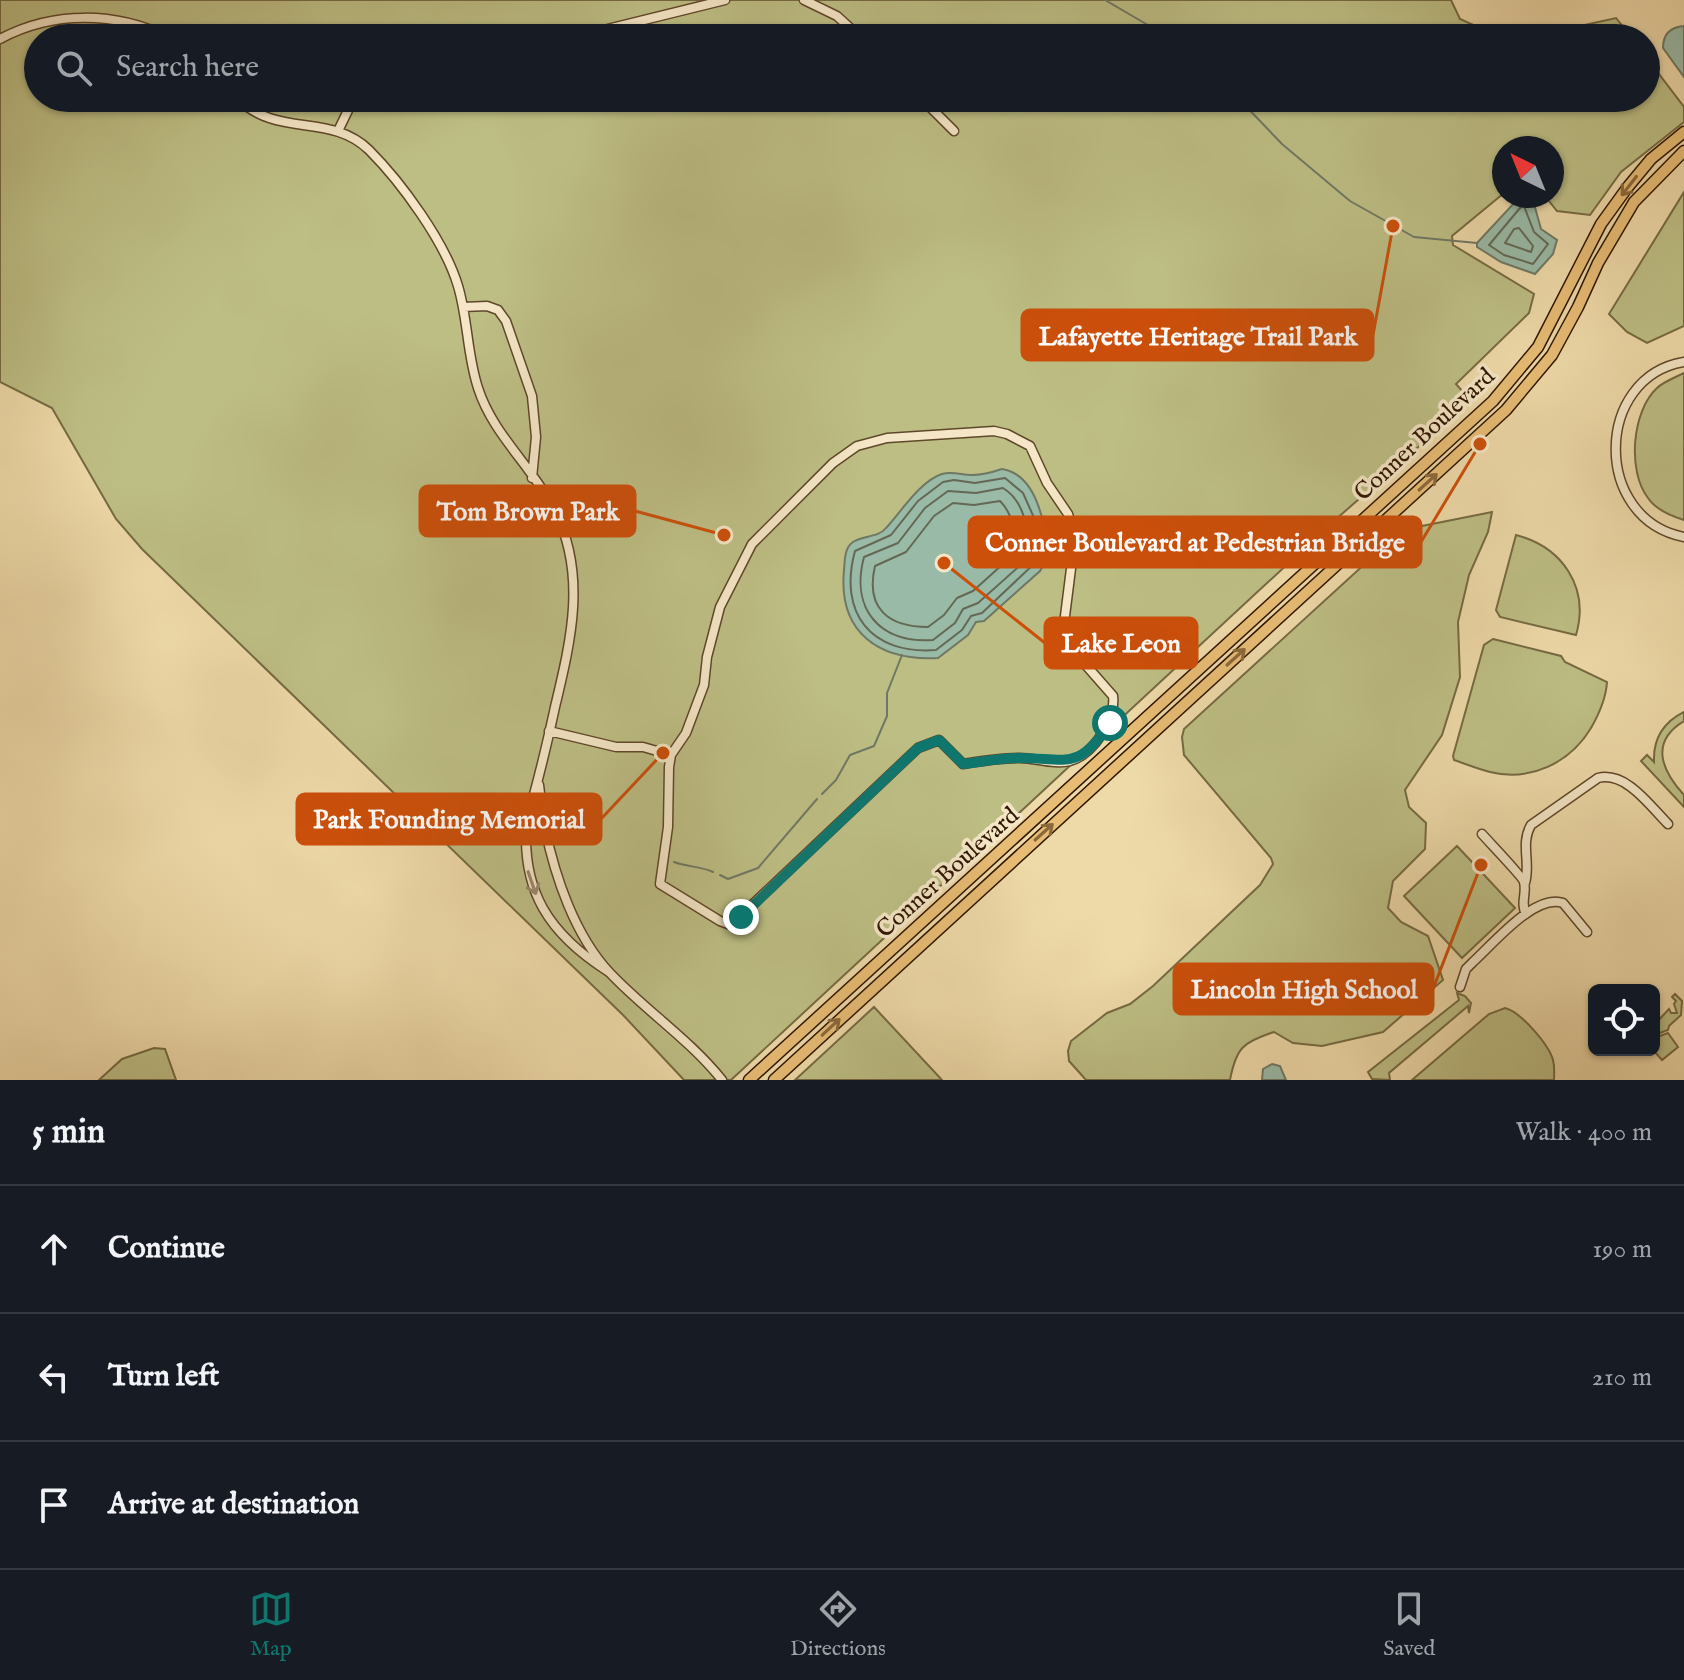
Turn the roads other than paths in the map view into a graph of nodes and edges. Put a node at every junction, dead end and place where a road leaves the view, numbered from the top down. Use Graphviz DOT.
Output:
graph roads {
  1 [pos="725,0"];
  2 [pos="804,0"];
  3 [pos="41,24"];
  4 [pos="132,24"];
  5 [pos="628,24"];
  6 [pos="846,24"];
  7 [pos="24,29"];
  8 [pos="0,39"];
  9 [pos="252,112"];
  10 [pos="347,112"];
  11 [pos="935,112"];
  12 [pos="338,131"];
  13 [pos="954,131"];
  14 [pos="1684,132"];
  15 [pos="1684,151"];
  16 [pos="463,307"];
  17 [pos="1684,362"];
  18 [pos="1471,421"];
  19 [pos="1482,432"];
  20 [pos="532,478"];
  21 [pos="1684,537"];
  22 [pos="549,731"];
  23 [pos="671,755"];
  24 [pos="539,780"];
  25 [pos="1668,824"];
  26 [pos="1482,834"];
  27 [pos="1002,849"];
  28 [pos="1013,860"];
  29 [pos="1525,883"];
  30 [pos="1526,914"];
  31 [pos="1587,932"];
  32 [pos="609,972"];
  33 [pos="1460,987"];
  34 [pos="722,1080"];
  35 [pos="749,1080"];
  36 [pos="774,1080"];
  1 -- 5 [label="street"];
  2 -- 6 [label="street"];
  3 -- 4 [label="street"];
  7 -- 8 [label="street"];
  9 -- 12 [label="street"];
  10 -- 12 [label="street"];
  11 -- 13 [label="street"];
  12 -- 16 [label="street"];
  14 -- 18 [label="main road, Conner Boulevard, one-way"];
  15 -- 19 [label="main road, Conner Boulevard"];
  16 -- 20 [label="street"];
  16 -- 20 [label="street"];
  17 -- 21 [label="street"];
  18 -- 19 [label="main road"];
  18 -- 27 [label="main road, Conner Boulevard"];
  28 -- 19 [label="main road, Conner Boulevard, one-way"];
  20 -- 22 [label="street"];
  22 -- 23 [label="street"];
  22 -- 24 [label="street"];
  23 -- 23 [label="street"];
  24 -- 32 [label="street"];
  24 -- 32 [label="street, one-way"];
  25 -- 29 [label="street"];
  26 -- 29 [label="street"];
  27 -- 28 [label="main road"];
  27 -- 35 [label="main road, Conner Boulevard"];
  36 -- 28 [label="main road, Conner Boulevard, one-way"];
  29 -- 30 [label="street"];
  30 -- 31 [label="street"];
  30 -- 33 [label="street"];
  32 -- 34 [label="street"];
}
